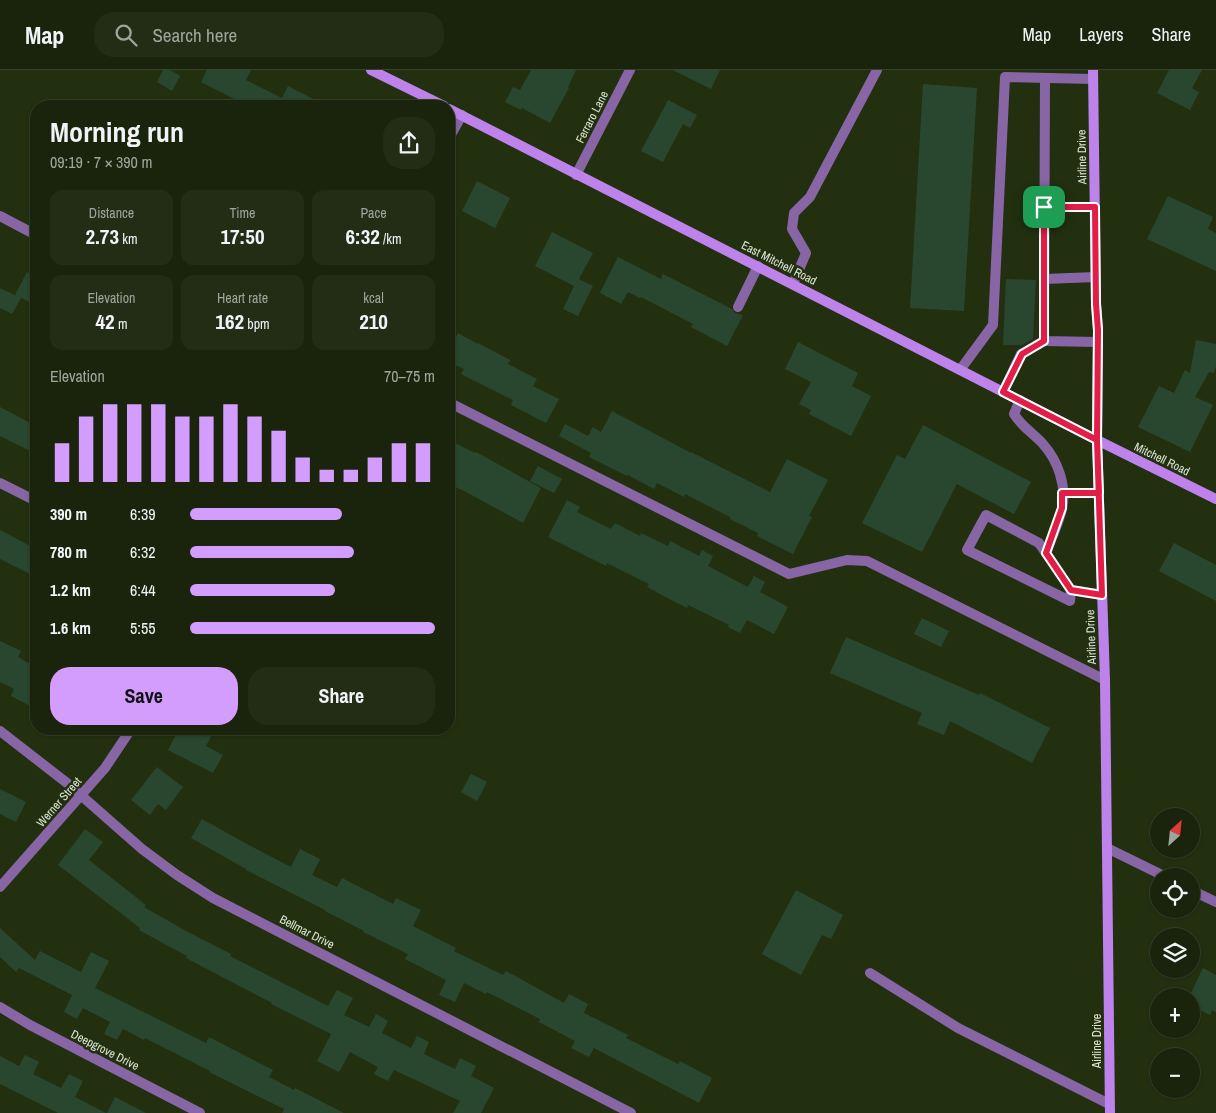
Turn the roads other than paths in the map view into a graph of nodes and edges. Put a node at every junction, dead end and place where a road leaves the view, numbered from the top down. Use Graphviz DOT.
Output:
graph roads {
  1 [pos="371,70"];
  2 [pos="630,70"];
  3 [pos="877,70"];
  4 [pos="1093,74"];
  5 [pos="1045,78"];
  6 [pos="432,100"];
  7 [pos="455,111"];
  8 [pos="462,115"];
  9 [pos="455,127"];
  10 [pos="576,175"];
  11 [pos="1044,207"];
  12 [pos="1095,207"];
  13 [pos="0,216"];
  14 [pos="30,231"];
  15 [pos="758,266"];
  16 [pos="1096,277"];
  17 [pos="1044,278"];
  18 [pos="792,284"];
  19 [pos="738,307"];
  20 [pos="1044,341"];
  21 [pos="1098,342"];
  22 [pos="960,370"];
  23 [pos="1003,392"];
  24 [pos="1020,400"];
  25 [pos="455,406"];
  26 [pos="1097,440"];
  27 [pos="0,483"];
  28 [pos="1062,493"];
  29 [pos="1099,493"];
  30 [pos="30,498"];
  31 [pos="1216,499"];
  32 [pos="1046,553"];
  33 [pos="1071,590"];
  34 [pos="1102,595"];
  35 [pos="1105,680"];
  36 [pos="0,731"];
  37 [pos="127,735"];
  38 [pos="82,795"];
  39 [pos="1107,848"];
  40 [pos="1150,869"];
  41 [pos="0,887"];
  42 [pos="1200,894"];
  43 [pos="1216,902"];
  44 [pos="870,973"];
  45 [pos="0,1007"];
  46 [pos="1110,1108"];
  47 [pos="200,1113"];
  48 [pos="631,1113"];
  1 -- 6 [label="main road"];
  2 -- 10 [label="street, Ferraro Lane"];
  3 -- 18 [label="street"];
  4 -- 5 [label="street"];
  4 -- 12 [label="main road, Airline Drive"];
  5 -- 11 [label="street"];
  5 -- 22 [label="street"];
  7 -- 8 [label="main road, East Mitchell Road"];
  8 -- 9 [label="street"];
  8 -- 10 [label="main road, East Mitchell Road"];
  10 -- 15 [label="main road, East Mitchell Road"];
  11 -- 12 [label="street"];
  11 -- 17 [label="street"];
  12 -- 16 [label="main road, Airline Drive"];
  13 -- 14 [label="street"];
  15 -- 18 [label="main road, East Mitchell Road"];
  15 -- 19 [label="street"];
  16 -- 17 [label="street"];
  16 -- 21 [label="main road, Airline Drive"];
  17 -- 20 [label="street"];
  18 -- 22 [label="main road, East Mitchell Road"];
  20 -- 21 [label="street"];
  20 -- 23 [label="street"];
  21 -- 26 [label="main road, Airline Drive"];
  22 -- 23 [label="main road, East Mitchell Road"];
  23 -- 24 [label="main road, East Mitchell Road"];
  24 -- 26 [label="main road, East Mitchell Road"];
  24 -- 28 [label="street"];
  25 -- 35 [label="street"];
  26 -- 29 [label="main road, Airline Drive"];
  26 -- 31 [label="main road, Mitchell Road"];
  27 -- 30 [label="street"];
  28 -- 29 [label="street"];
  28 -- 32 [label="street"];
  29 -- 34 [label="main road, Airline Drive"];
  32 -- 33 [label="street"];
  32 -- 33 [label="street"];
  33 -- 34 [label="street"];
  34 -- 35 [label="main road, Airline Drive"];
  35 -- 39 [label="main road, Airline Drive"];
  36 -- 38 [label="street, Bellmar Drive"];
  37 -- 38 [label="street, Werner Street"];
  38 -- 41 [label="street, Werner Street"];
  38 -- 48 [label="street, Bellmar Drive"];
  39 -- 40 [label="street"];
  39 -- 46 [label="main road, Airline Drive"];
  42 -- 43 [label="street"];
  44 -- 46 [label="street"];
  45 -- 47 [label="street, Deepgrove Drive"];
}
